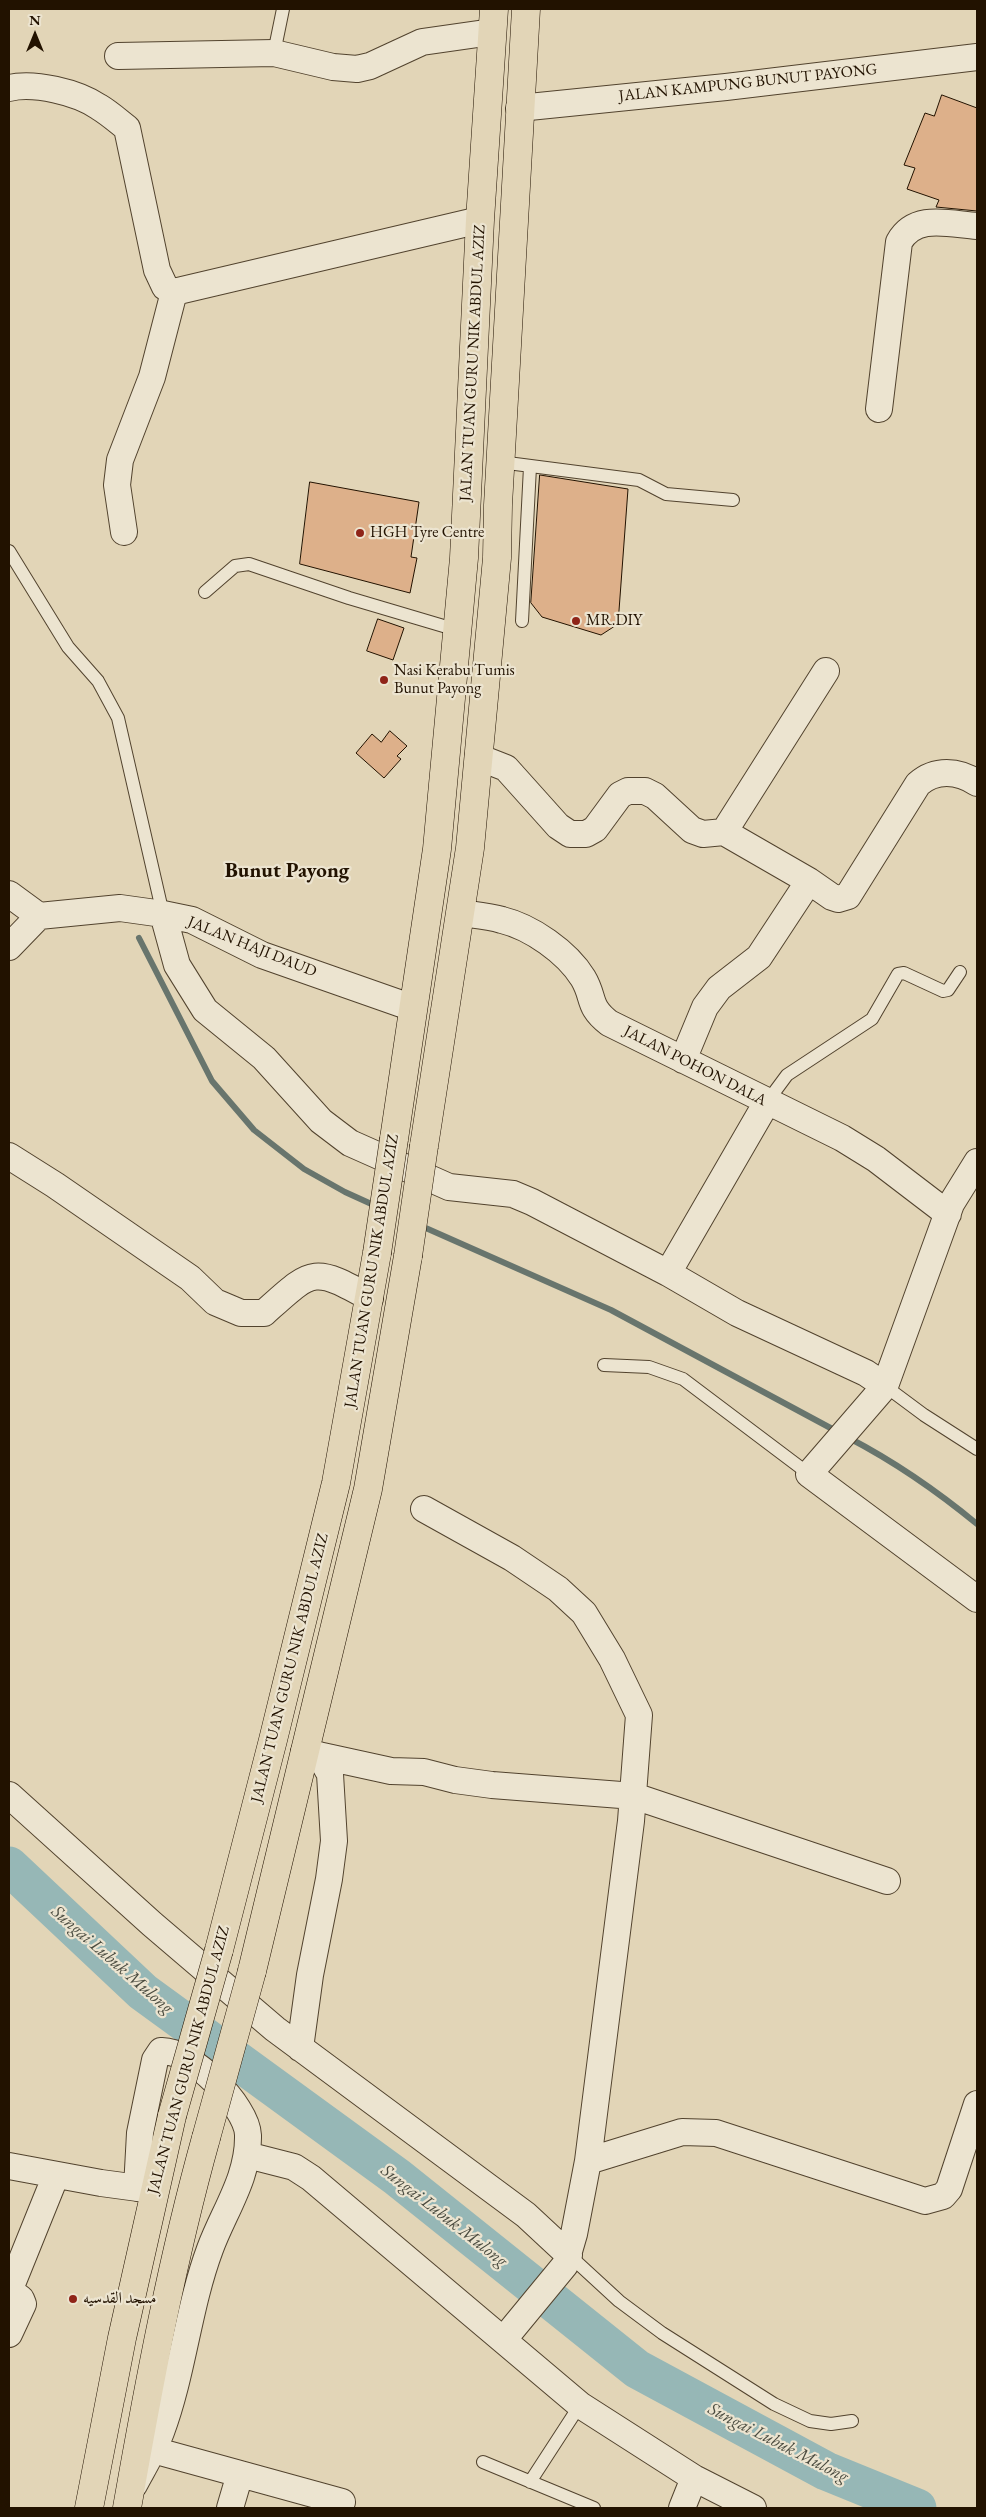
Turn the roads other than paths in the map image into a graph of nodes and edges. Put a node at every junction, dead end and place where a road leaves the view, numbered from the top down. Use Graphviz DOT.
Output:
graph roads {
  1 [pos="283,9"];
  2 [pos="526,9"];
  3 [pos="493,20"];
  4 [pos="274,53"];
  5 [pos="118,56"];
  6 [pos="977,57"];
  7 [pos="9,88"];
  8 [pos="519,108"];
  9 [pos="480,220"];
  10 [pos="977,226"];
  11 [pos="174,292"];
  12 [pos="879,409"];
  13 [pos="500,462"];
  14 [pos="530,467"];
  15 [pos="733,500"];
  16 [pos="498,505"];
  17 [pos="124,532"];
  18 [pos="464,537"];
  19 [pos="9,551"];
  20 [pos="205,592"];
  21 [pos="522,621"];
  22 [pos="457,630"];
  23 [pos="826,671"];
  24 [pos="478,757"];
  25 [pos="977,782"];
  26 [pos="724,832"];
  27 [pos="809,881"];
  28 [pos="9,894"];
  29 [pos="460,913"];
  30 [pos="163,914"];
  31 [pos="39,916"];
  32 [pos="9,947"];
  33 [pos="960,972"];
  34 [pos="413,1008"];
  35 [pos="683,1060"];
  36 [pos="768,1102"];
  37 [pos="9,1156"];
  38 [pos="977,1162"];
  39 [pos="948,1214"];
  40 [pos="668,1273"];
  41 [pos="370,1298"];
  42 [pos="604,1365"];
  43 [pos="886,1386"];
  44 [pos="977,1449"];
  45 [pos="809,1474"];
  46 [pos="424,1509"];
  47 [pos="977,1599"];
  48 [pos="312,1753"];
  49 [pos="9,1795"];
  50 [pos="634,1796"];
  51 [pos="887,1881"];
  52 [pos="300,2048"];
  53 [pos="977,2104"];
  54 [pos="247,2155"];
  55 [pos="588,2161"];
  56 [pos="9,2166"];
  57 [pos="56,2176"];
  58 [pos="145,2189"];
  59 [pos="567,2260"];
  60 [pos="510,2331"];
  61 [pos="9,2334"];
  62 [pos="580,2405"];
  63 [pos="852,2421"];
  64 [pos="153,2450"];
  65 [pos="483,2462"];
  66 [pos="240,2474"];
  67 [pos="694,2478"];
  68 [pos="530,2482"];
  69 [pos="128,2500"];
  70 [pos="342,2502"];
  71 [pos="89,2508"];
  72 [pos="230,2508"];
  73 [pos="594,2508"];
  74 [pos="682,2508"];
  75 [pos="753,2508"];
  1 -- 4 [label="lane"];
  2 -- 8 [label="main road, JALAN TUAN GURU NIK ABDUL AZIZ"];
  3 -- 4 [label="street"];
  3 -- 9 [label="main road, JALAN TUAN GURU NIK ABDUL AZIZ"];
  4 -- 5 [label="street"];
  6 -- 8 [label="street, JALAN KAMPUNG BUNUT PAYONG"];
  7 -- 11 [label="street"];
  8 -- 13 [label="main road, JALAN TUAN GURU NIK ABDUL AZIZ"];
  9 -- 11 [label="street"];
  9 -- 18 [label="main road, JALAN TUAN GURU NIK ABDUL AZIZ"];
  10 -- 12 [label="street"];
  11 -- 17 [label="street"];
  13 -- 14 [label="lane"];
  13 -- 16 [label="main road, JALAN TUAN GURU NIK ABDUL AZIZ"];
  14 -- 15 [label="lane"];
  14 -- 21 [label="lane"];
  16 -- 18 [label="main road"];
  16 -- 24 [label="main road, JALAN TUAN GURU NIK ABDUL AZIZ"];
  18 -- 22 [label="main road, JALAN TUAN GURU NIK ABDUL AZIZ"];
  19 -- 30 [label="lane"];
  20 -- 22 [label="lane"];
  22 -- 34 [label="main road, JALAN TUAN GURU NIK ABDUL AZIZ"];
  23 -- 26 [label="street"];
  24 -- 26 [label="street"];
  24 -- 29 [label="main road, JALAN TUAN GURU NIK ABDUL AZIZ"];
  25 -- 27 [label="street"];
  26 -- 27 [label="street"];
  27 -- 35 [label="street"];
  28 -- 31 [label="street"];
  29 -- 35 [label="street, JALAN POHON DALA"];
  29 -- 48 [label="main road, JALAN TUAN GURU NIK ABDUL AZIZ, bridge"];
  30 -- 31 [label="street, JALAN HAJI DAUD"];
  30 -- 34 [label="street, JALAN HAJI DAUD"];
  30 -- 40 [label="street"];
  31 -- 32 [label="street"];
  33 -- 36 [label="lane"];
  34 -- 41 [label="main road, JALAN TUAN GURU NIK ABDUL AZIZ, bridge"];
  35 -- 36 [label="street, JALAN POHON DALA"];
  36 -- 39 [label="street, JALAN POHON DALA"];
  36 -- 40 [label="street"];
  37 -- 41 [label="street"];
  38 -- 39 [label="street"];
  39 -- 43 [label="street"];
  40 -- 43 [label="street"];
  41 -- 58 [label="main road, JALAN TUAN GURU NIK ABDUL AZIZ, bridge"];
  42 -- 45 [label="lane"];
  43 -- 44 [label="lane"];
  43 -- 45 [label="street"];
  45 -- 47 [label="street"];
  46 -- 50 [label="street"];
  48 -- 50 [label="street"];
  48 -- 52 [label="street"];
  48 -- 69 [label="main road, JALAN TUAN GURU NIK ABDUL AZIZ, bridge"];
  49 -- 52 [label="street"];
  50 -- 51 [label="street"];
  50 -- 55 [label="street"];
  52 -- 59 [label="street"];
  53 -- 55 [label="street"];
  54 -- 58 [label="street"];
  54 -- 60 [label="street"];
  54 -- 64 [label="street"];
  55 -- 59 [label="street"];
  56 -- 57 [label="street"];
  57 -- 58 [label="street"];
  57 -- 61 [label="street"];
  58 -- 71 [label="main road, JALAN TUAN GURU NIK ABDUL AZIZ"];
  59 -- 60 [label="street"];
  59 -- 63 [label="lane"];
  60 -- 62 [label="street"];
  62 -- 67 [label="street"];
  62 -- 68 [label="lane"];
  64 -- 66 [label="street"];
  64 -- 69 [label="street"];
  65 -- 68 [label="lane"];
  66 -- 70 [label="street"];
  66 -- 72 [label="street"];
  67 -- 74 [label="street"];
  67 -- 75 [label="street"];
  68 -- 73 [label="lane"];
}
